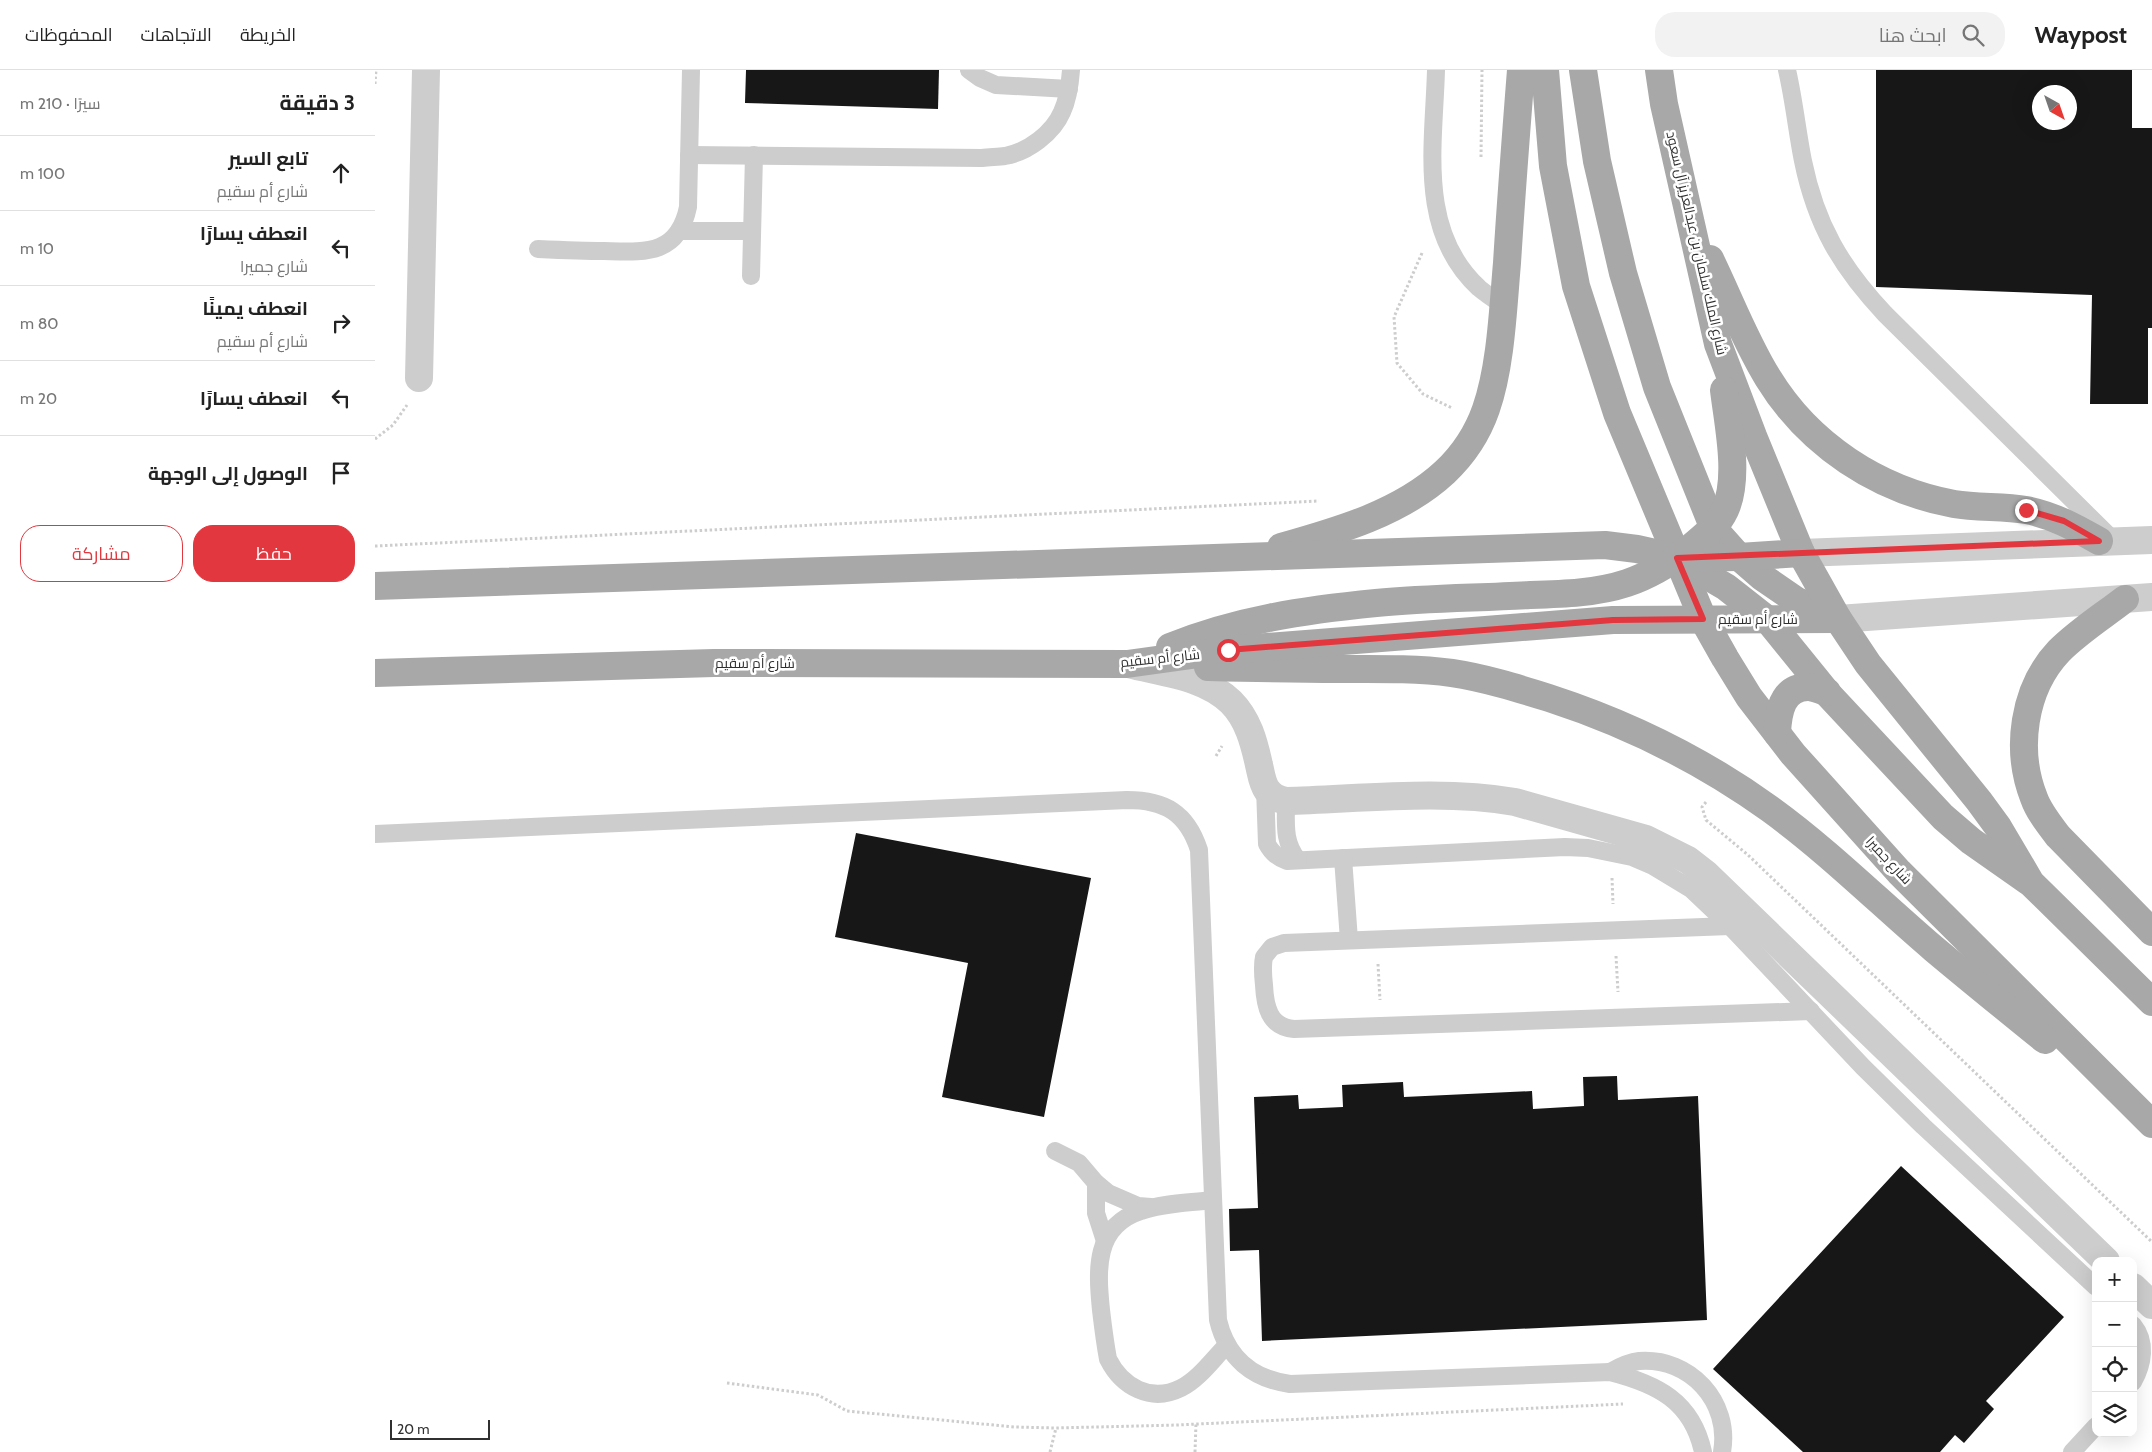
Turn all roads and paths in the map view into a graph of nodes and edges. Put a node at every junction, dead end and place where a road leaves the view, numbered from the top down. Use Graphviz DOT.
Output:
graph roads {
  1 [pos="376,70"];
  2 [pos="426,70"];
  3 [pos="691,70"];
  4 [pos="969,70"];
  5 [pos="1071,70"];
  6 [pos="1436,70"];
  7 [pos="1521,70"];
  8 [pos="1545,70"];
  9 [pos="1583,70"];
  10 [pos="1659,70"];
  11 [pos="1787,70"];
  12 [pos="375,84"];
  13 [pos="1069,90"];
  14 [pos="689,155"];
  15 [pos="754,155"];
  16 [pos="1687,208"];
  17 [pos="1438,221"];
  18 [pos="679,231"];
  19 [pos="752,231"];
  20 [pos="538,249"];
  21 [pos="751,276"];
  22 [pos="1503,306"];
  23 [pos="1718,344"];
  24 [pos="419,378"];
  25 [pos="1455,410"];
  26 [pos="375,439"];
  27 [pos="1328,501"];
  28 [pos="1714,529"];
  29 [pos="2152,540"];
  30 [pos="2107,541"];
  31 [pos="375,546"];
  32 [pos="1801,553"];
  33 [pos="1739,557"];
  34 [pos="1239,558"];
  35 [pos="1677,558"];
  36 [pos="375,586"];
  37 [pos="2152,598"];
  38 [pos="2125,599"];
  39 [pos="1703,619"];
  40 [pos="1838,619"];
  41 [pos="1768,620"];
  42 [pos="1127,664"];
  43 [pos="375,673"];
  44 [pos="1827,692"];
  45 [pos="1777,733"];
  46 [pos="1726,779"];
  47 [pos="1276,795"];
  48 [pos="379,836"];
  49 [pos="1343,858"];
  50 [pos="1298,860"];
  51 [pos="2031,883"];
  52 [pos="1730,926"];
  53 [pos="2152,932"];
  54 [pos="1349,940"];
  55 [pos="2152,1002"];
  56 [pos="1811,1011"];
  57 [pos="2152,1126"];
  58 [pos="1055,1151"];
  59 [pos="1096,1183"];
  60 [pos="1212,1200"];
  61 [pos="1154,1207"];
  62 [pos="1105,1241"];
  63 [pos="2152,1242"];
  64 [pos="2102,1257"];
  65 [pos="2092,1283"];
  66 [pos="2137,1291"];
  67 [pos="2152,1305"];
  68 [pos="2137,1333"];
  69 [pos="1226,1346"];
  70 [pos="1610,1372"];
  71 [pos="2137,1375"];
  72 [pos="727,1383"];
  73 [pos="1632,1404"];
  74 [pos="1196,1423"];
  75 [pos="1056,1428"];
  76 [pos="2092,1430"];
  77 [pos="1050,1452"];
  78 [pos="1195,1452"];
  79 [pos="1703,1452"];
  80 [pos="1722,1452"];
  81 [pos="2072,1452"];
  1 -- 12 [label="path"];
  2 -- 24 [label="street"];
  3 -- 14 [label="lane"];
  4 -- 13 [label="lane"];
  5 -- 13 [label="lane"];
  6 -- 17 [label="lane"];
  7 -- 22 [label="main road"];
  8 -- 35 [label="main road"];
  9 -- 28 [label="main road"];
  10 -- 16 [label="main road, شارع الملك سلمان بن عبدالعزيز آل سعود"];
  11 -- 30 [label="lane"];
  13 -- 15 [label="lane"];
  14 -- 15 [label="lane"];
  14 -- 18 [label="lane"];
  15 -- 19 [label="lane"];
  16 -- 23 [label="main road, شارع الملك سلمان بن عبدالعزيز آل سعود"];
  16 -- 30 [label="main road"];
  17 -- 22 [label="lane"];
  17 -- 25 [label="path"];
  18 -- 19 [label="lane"];
  18 -- 20 [label="lane"];
  19 -- 21 [label="lane"];
  22 -- 34 [label="main road"];
  23 -- 28 [label="main road"];
  23 -- 32 [label="main road, شارع الملك سلمان بن عبدالعزيز آل سعود"];
  24 -- 26 [label="path"];
  27 -- 31 [label="path"];
  28 -- 33 [label="main road"];
  28 -- 35 [label="main road"];
  29 -- 30 [label="street"];
  30 -- 32 [label="street"];
  32 -- 33 [label="main road"];
  32 -- 40 [label="main road"];
  33 -- 35 [label="main road"];
  33 -- 40 [label="main road"];
  34 -- 35 [label="main road"];
  34 -- 36 [label="main road"];
  35 -- 39 [label="main road, شارع جميرا"];
  35 -- 41 [label="main road"];
  35 -- 42 [label="main road"];
  37 -- 38 [label="street, شارع أم سقيم"];
  38 -- 40 [label="street, شارع أم سقيم"];
  38 -- 53 [label="main road"];
  39 -- 41 [label="main road, شارع أم سقيم"];
  39 -- 42 [label="main road, شارع أم سقيم"];
  39 -- 45 [label="main road, شارع جميرا"];
  40 -- 41 [label="main road, شارع أم سقيم"];
  40 -- 51 [label="main road"];
  41 -- 44 [label="main road"];
  42 -- 43 [label="main road, شارع أم سقيم"];
  42 -- 46 [label="main road"];
  42 -- 47 [label="street"];
  44 -- 45 [label="main road"];
  44 -- 51 [label="main road"];
  45 -- 57 [label="main road, شارع جميرا"];
  46 -- 57 [label="main road"];
  46 -- 63 [label="path"];
  47 -- 50 [label="lane"];
  47 -- 50 [label="lane"];
  47 -- 64 [label="street"];
  48 -- 60 [label="lane"];
  49 -- 50 [label="lane"];
  49 -- 52 [label="lane"];
  49 -- 54 [label="lane"];
  51 -- 55 [label="main road"];
  52 -- 54 [label="lane"];
  52 -- 56 [label="lane"];
  54 -- 56 [label="lane"];
  56 -- 65 [label="lane"];
  58 -- 59 [label="lane"];
  59 -- 61 [label="lane"];
  59 -- 62 [label="lane"];
  60 -- 61 [label="lane"];
  60 -- 69 [label="lane"];
  61 -- 62 [label="lane"];
  62 -- 69 [label="lane"];
  66 -- 67 [label="street"];
  68 -- 71 [label="lane"];
  69 -- 70 [label="lane"];
  70 -- 79 [label="lane"];
  70 -- 80 [label="lane"];
  72 -- 75 [label="path"];
  73 -- 74 [label="path"];
  74 -- 75 [label="path"];
  74 -- 78 [label="path"];
  75 -- 77 [label="path"];
  76 -- 81 [label="lane"];
}
